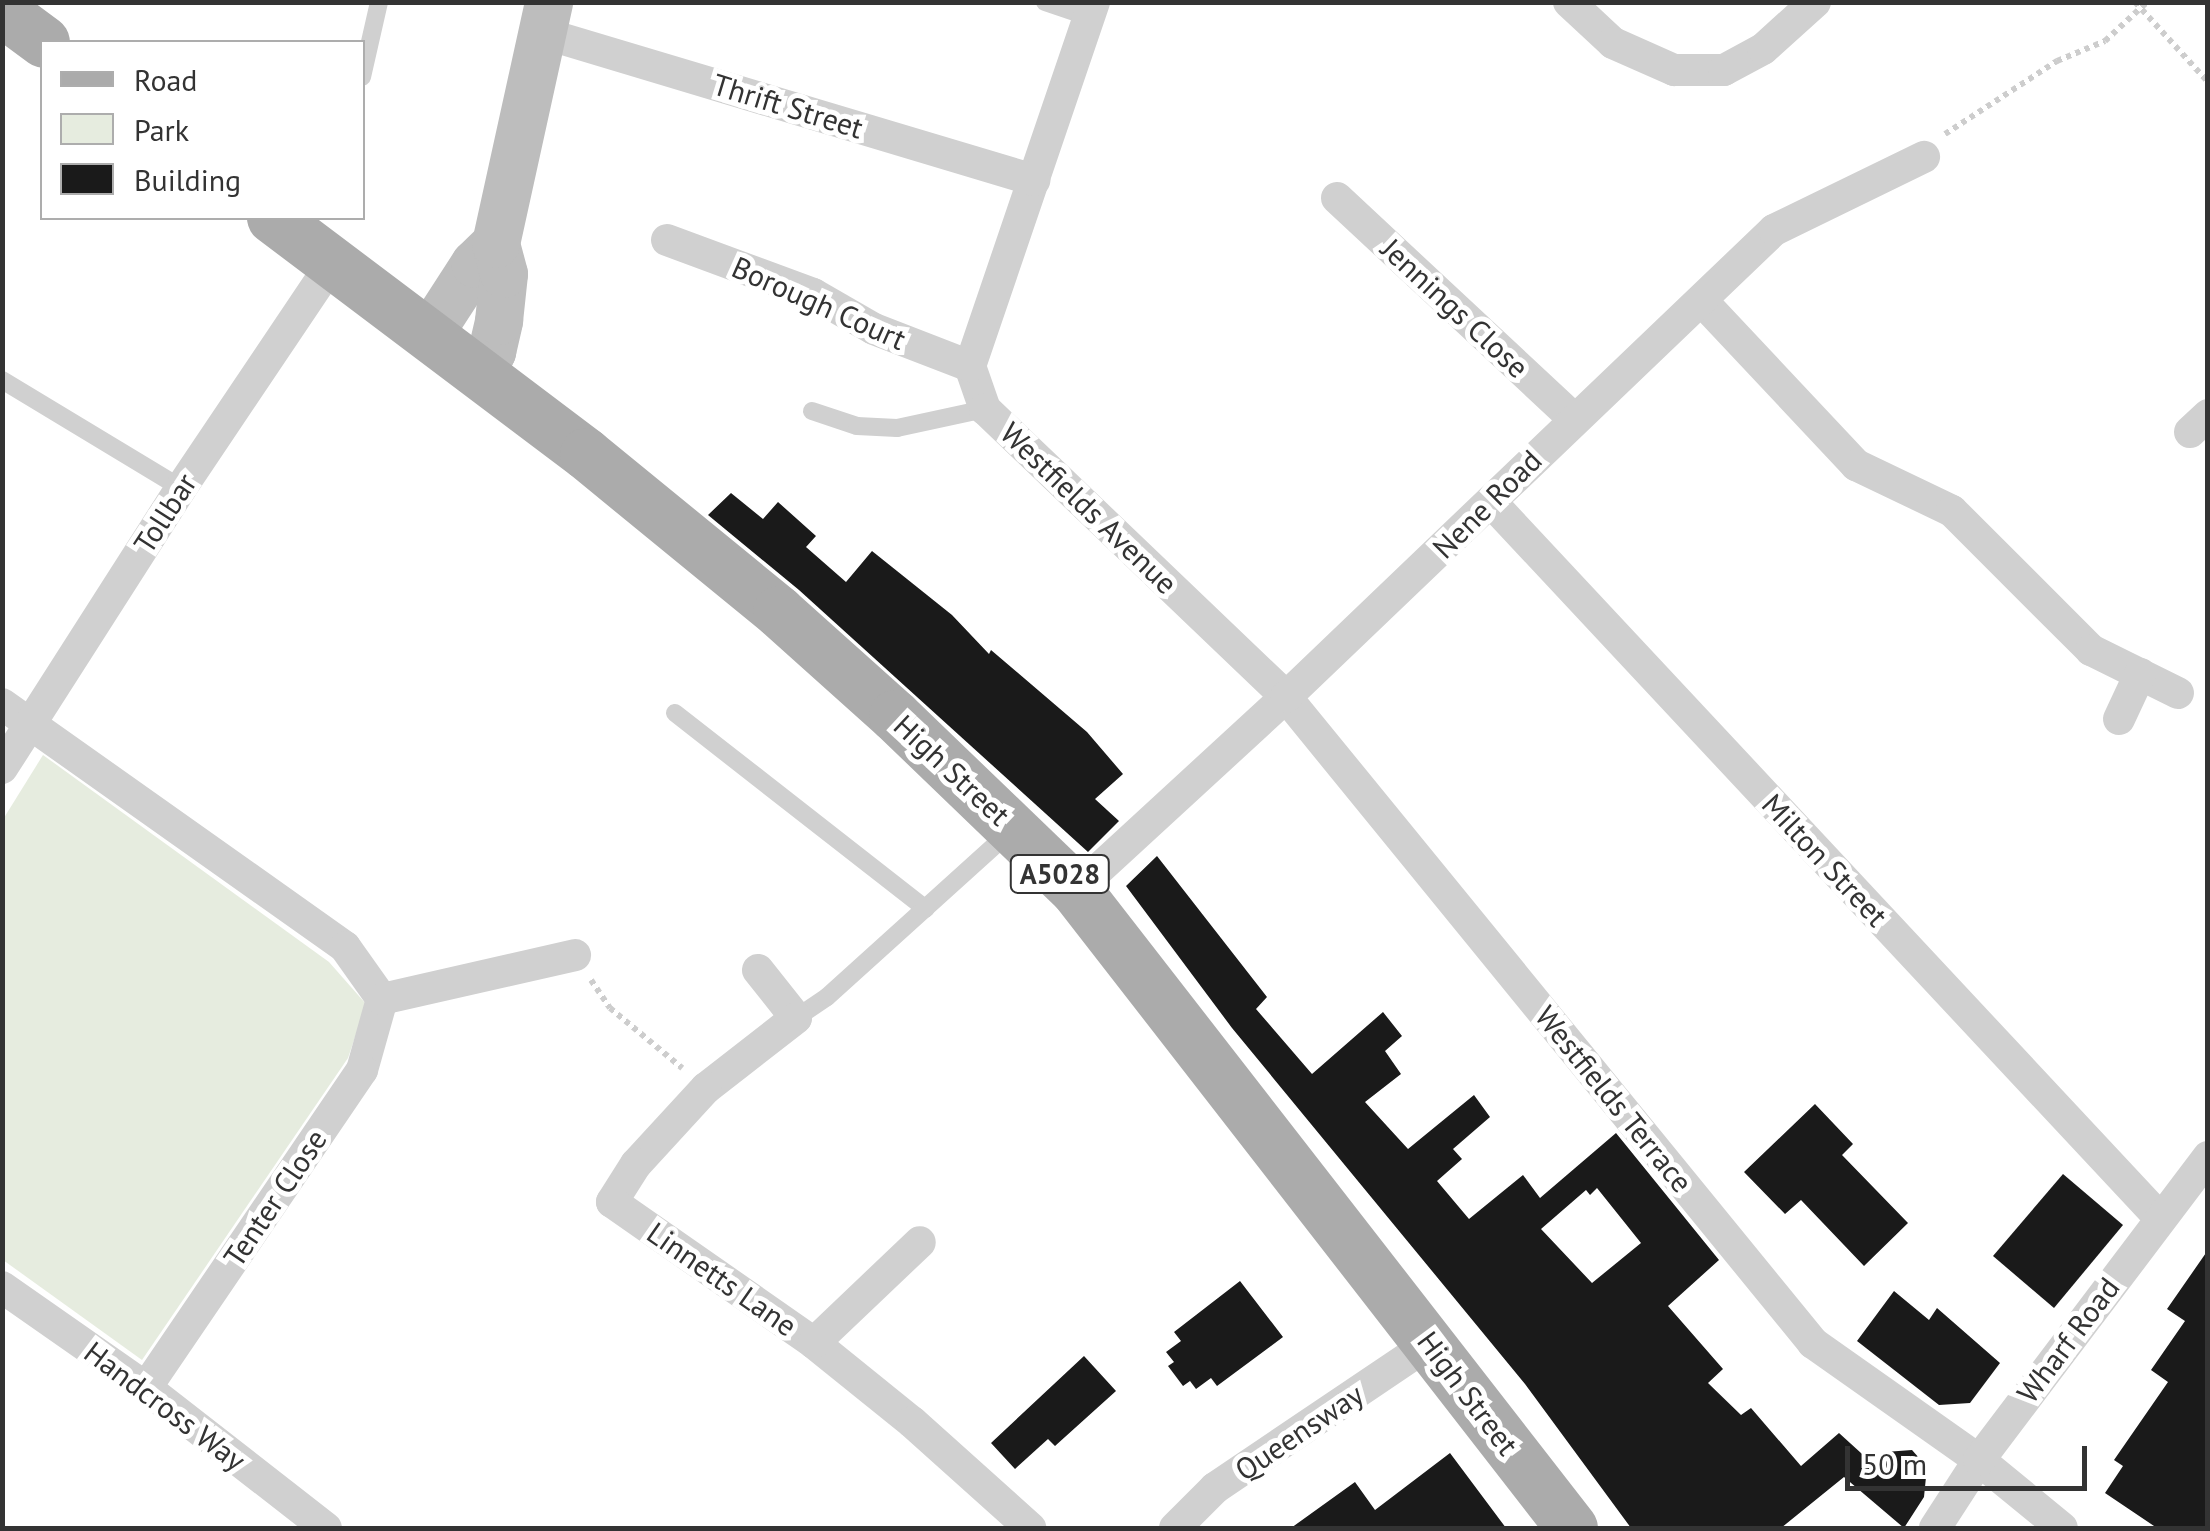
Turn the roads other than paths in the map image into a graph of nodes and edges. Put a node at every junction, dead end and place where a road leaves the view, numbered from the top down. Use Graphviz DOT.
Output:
graph roads {
  1 [pos="379,2"];
  2 [pos="1045,2"];
  3 [pos="1569,2"];
  4 [pos="1814,2"];
  5 [pos="1092,10"];
  6 [pos="2,11"];
  7 [pos="546,18"];
  8 [pos="41,40"];
  9 [pos="365,65"];
  10 [pos="1924,158"];
  11 [pos="1034,180"];
  12 [pos="1337,198"];
  13 [pos="276,220"];
  14 [pos="667,240"];
  15 [pos="496,244"];
  16 [pos="333,262"];
  17 [pos="1703,302"];
  18 [pos="429,335"];
  19 [pos="970,366"];
  20 [pos="479,373"];
  21 [pos="2,380"];
  22 [pos="985,409"];
  23 [pos="812,411"];
  24 [pos="1573,418"];
  25 [pos="181,488"];
  26 [pos="1490,502"];
  27 [pos="2140,674"];
  28 [pos="2178,693"];
  29 [pos="1286,697"];
  30 [pos="2,704"];
  31 [pos="675,712"];
  32 [pos="2119,718"];
  33 [pos="31,724"];
  34 [pos="2,768"];
  35 [pos="1014,828"];
  36 [pos="1076,890"];
  37 [pos="926,909"];
  38 [pos="575,956"];
  39 [pos="758,970"];
  40 [pos="382,999"];
  41 [pos="796,1018"];
  42 [pos="2208,1158"];
  43 [pos="2159,1217"];
  44 [pos="920,1242"];
  45 [pos="2,1286"];
  46 [pos="814,1343"];
  47 [pos="1430,1344"];
  48 [pos="146,1388"];
  49 [pos="1979,1460"];
  50 [pos="326,1528"];
  51 [pos="1030,1528"];
  52 [pos="1176,1528"];
  53 [pos="1572,1528"];
  54 [pos="1935,1528"];
  55 [pos="2062,1528"];
  1 -- 9 [label="lane"];
  2 -- 5 [label="lane"];
  3 -- 4 [label="street"];
  5 -- 11 [label="street"];
  6 -- 8 [label="main road"];
  7 -- 11 [label="street, Thrift Street"];
  7 -- 15 [label="main road"];
  10 -- 17 [label="street, Nene Road"];
  11 -- 19 [label="street"];
  12 -- 24 [label="street, Jennings Close"];
  13 -- 16 [label="main road, A5028"];
  14 -- 19 [label="street, Borough Court"];
  15 -- 18 [label="main road"];
  15 -- 20 [label="main road"];
  16 -- 18 [label="main road, A5028"];
  16 -- 25 [label="street, Tollbar"];
  17 -- 24 [label="street, Nene Road"];
  17 -- 27 [label="street"];
  18 -- 20 [label="main road, High Street / A5028"];
  19 -- 22 [label="street, Westfields Avenue"];
  20 -- 35 [label="main road, High Street / A5028"];
  21 -- 25 [label="lane"];
  22 -- 23 [label="lane"];
  22 -- 29 [label="street, Westfields Avenue"];
  24 -- 26 [label="street, Nene Road"];
  25 -- 33 [label="street, Tollbar"];
  26 -- 29 [label="street, Nene Road"];
  26 -- 43 [label="street, Milton Street"];
  27 -- 28 [label="street"];
  27 -- 32 [label="street"];
  29 -- 36 [label="street, Nene Road"];
  29 -- 49 [label="street, Westfields Terrace"];
  30 -- 33 [label="street"];
  31 -- 37 [label="lane"];
  33 -- 34 [label="street, Tollbar"];
  33 -- 40 [label="street"];
  35 -- 36 [label="main road, High Street / A5028"];
  35 -- 37 [label="lane, Linnetts Lane"];
  36 -- 47 [label="main road, High Street / A5028"];
  37 -- 41 [label="lane, Linnetts Lane"];
  38 -- 40 [label="street"];
  39 -- 41 [label="street"];
  40 -- 48 [label="street, Tenter Close"];
  41 -- 46 [label="street, Linnetts Lane"];
  42 -- 43 [label="street, Wharf Road"];
  43 -- 49 [label="street, Wharf Road"];
  44 -- 46 [label="street"];
  45 -- 48 [label="street, Handcross Way"];
  46 -- 51 [label="street, Linnetts Lane"];
  47 -- 52 [label="street, Queensway"];
  47 -- 53 [label="main road, High Street / A5028"];
  48 -- 50 [label="street, Handcross Way"];
  49 -- 54 [label="street, Wharf Road"];
  49 -- 55 [label="street, Westfields Terrace"];
}
